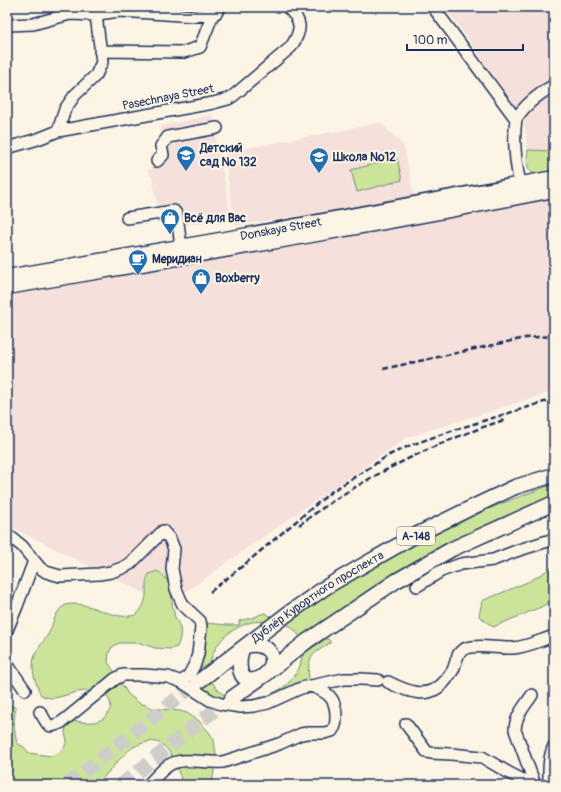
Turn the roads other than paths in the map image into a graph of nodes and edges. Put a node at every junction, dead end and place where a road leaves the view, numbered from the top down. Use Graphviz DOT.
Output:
graph roads {
  1 [pos="287,7"];
  2 [pos="433,7"];
  3 [pos="217,10"];
  4 [pos="197,11"];
  5 [pos="96,15"];
  6 [pos="7,25"];
  7 [pos="100,51"];
  8 [pos="554,85"];
  9 [pos="516,119"];
  10 [pos="217,128"];
  11 [pos="58,131"];
  12 [pos="7,148"];
  13 [pos="158,162"];
  14 [pos="554,178"];
  15 [pos="520,184"];
  16 [pos="554,190"];
  17 [pos="127,218"];
  18 [pos="181,247"];
  19 [pos="7,277"];
  20 [pos="7,287"];
  21 [pos="554,468"];
  22 [pos="554,475"];
  23 [pos="515,487"];
  24 [pos="554,503"];
  25 [pos="554,511"];
  26 [pos="488,532"];
  27 [pos="7,534"];
  28 [pos="554,539"];
  29 [pos="34,561"];
  30 [pos="418,586"];
  31 [pos="7,630"];
  32 [pos="554,636"];
  33 [pos="244,647"];
  34 [pos="7,664"];
  35 [pos="262,676"];
  36 [pos="182,682"];
  37 [pos="198,682"];
  38 [pos="311,686"];
  39 [pos="25,690"];
  40 [pos="532,695"];
  41 [pos="232,698"];
  42 [pos="40,712"];
  43 [pos="406,724"];
  44 [pos="554,746"];
  45 [pos="148,785"];
  46 [pos="534,785"];
  47 [pos="549,785"];
  1 -- 11 [label="street, Pasechnaya Street"];
  2 -- 9 [label="street"];
  3 -- 4 [label="street"];
  3 -- 7 [label="street"];
  4 -- 5 [label="street"];
  5 -- 6 [label="street"];
  5 -- 7 [label="street"];
  7 -- 11 [label="street"];
  8 -- 9 [label="street"];
  9 -- 15 [label="street"];
  10 -- 13 [label="street"];
  11 -- 12 [label="street, Pasechnaya Street"];
  14 -- 15 [label="main road, Donskaya Street"];
  15 -- 18 [label="main road, Donskaya Street"];
  16 -- 20 [label="main road"];
  17 -- 18 [label="street"];
  18 -- 19 [label="main road, Donskaya Street"];
  21 -- 23 [label="main road, А-148"];
  22 -- 23 [label="main road, Дублёр Курортного проспекта / А-148"];
  23 -- 33 [label="main road, Дублёр Курортного проспекта / А-148"];
  24 -- 26 [label="main road, А-148"];
  25 -- 26 [label="main road, А-148"];
  26 -- 35 [label="main road, А-148"];
  27 -- 29 [label="street"];
  28 -- 30 [label="street"];
  29 -- 31 [label="street"];
  29 -- 36 [label="street"];
  32 -- 38 [label="street"];
  33 -- 35 [label="main road"];
  33 -- 35 [label="main road"];
  33 -- 37 [label="main road, Дублёр Курортного проспекта / А-148"];
  34 -- 39 [label="street"];
  35 -- 41 [label="main road, А-148"];
  36 -- 38 [label="street"];
  36 -- 42 [label="street"];
  38 -- 45 [label="street"];
  40 -- 46 [label="street"];
  43 -- 46 [label="street"];
  44 -- 47 [label="street"];
}
